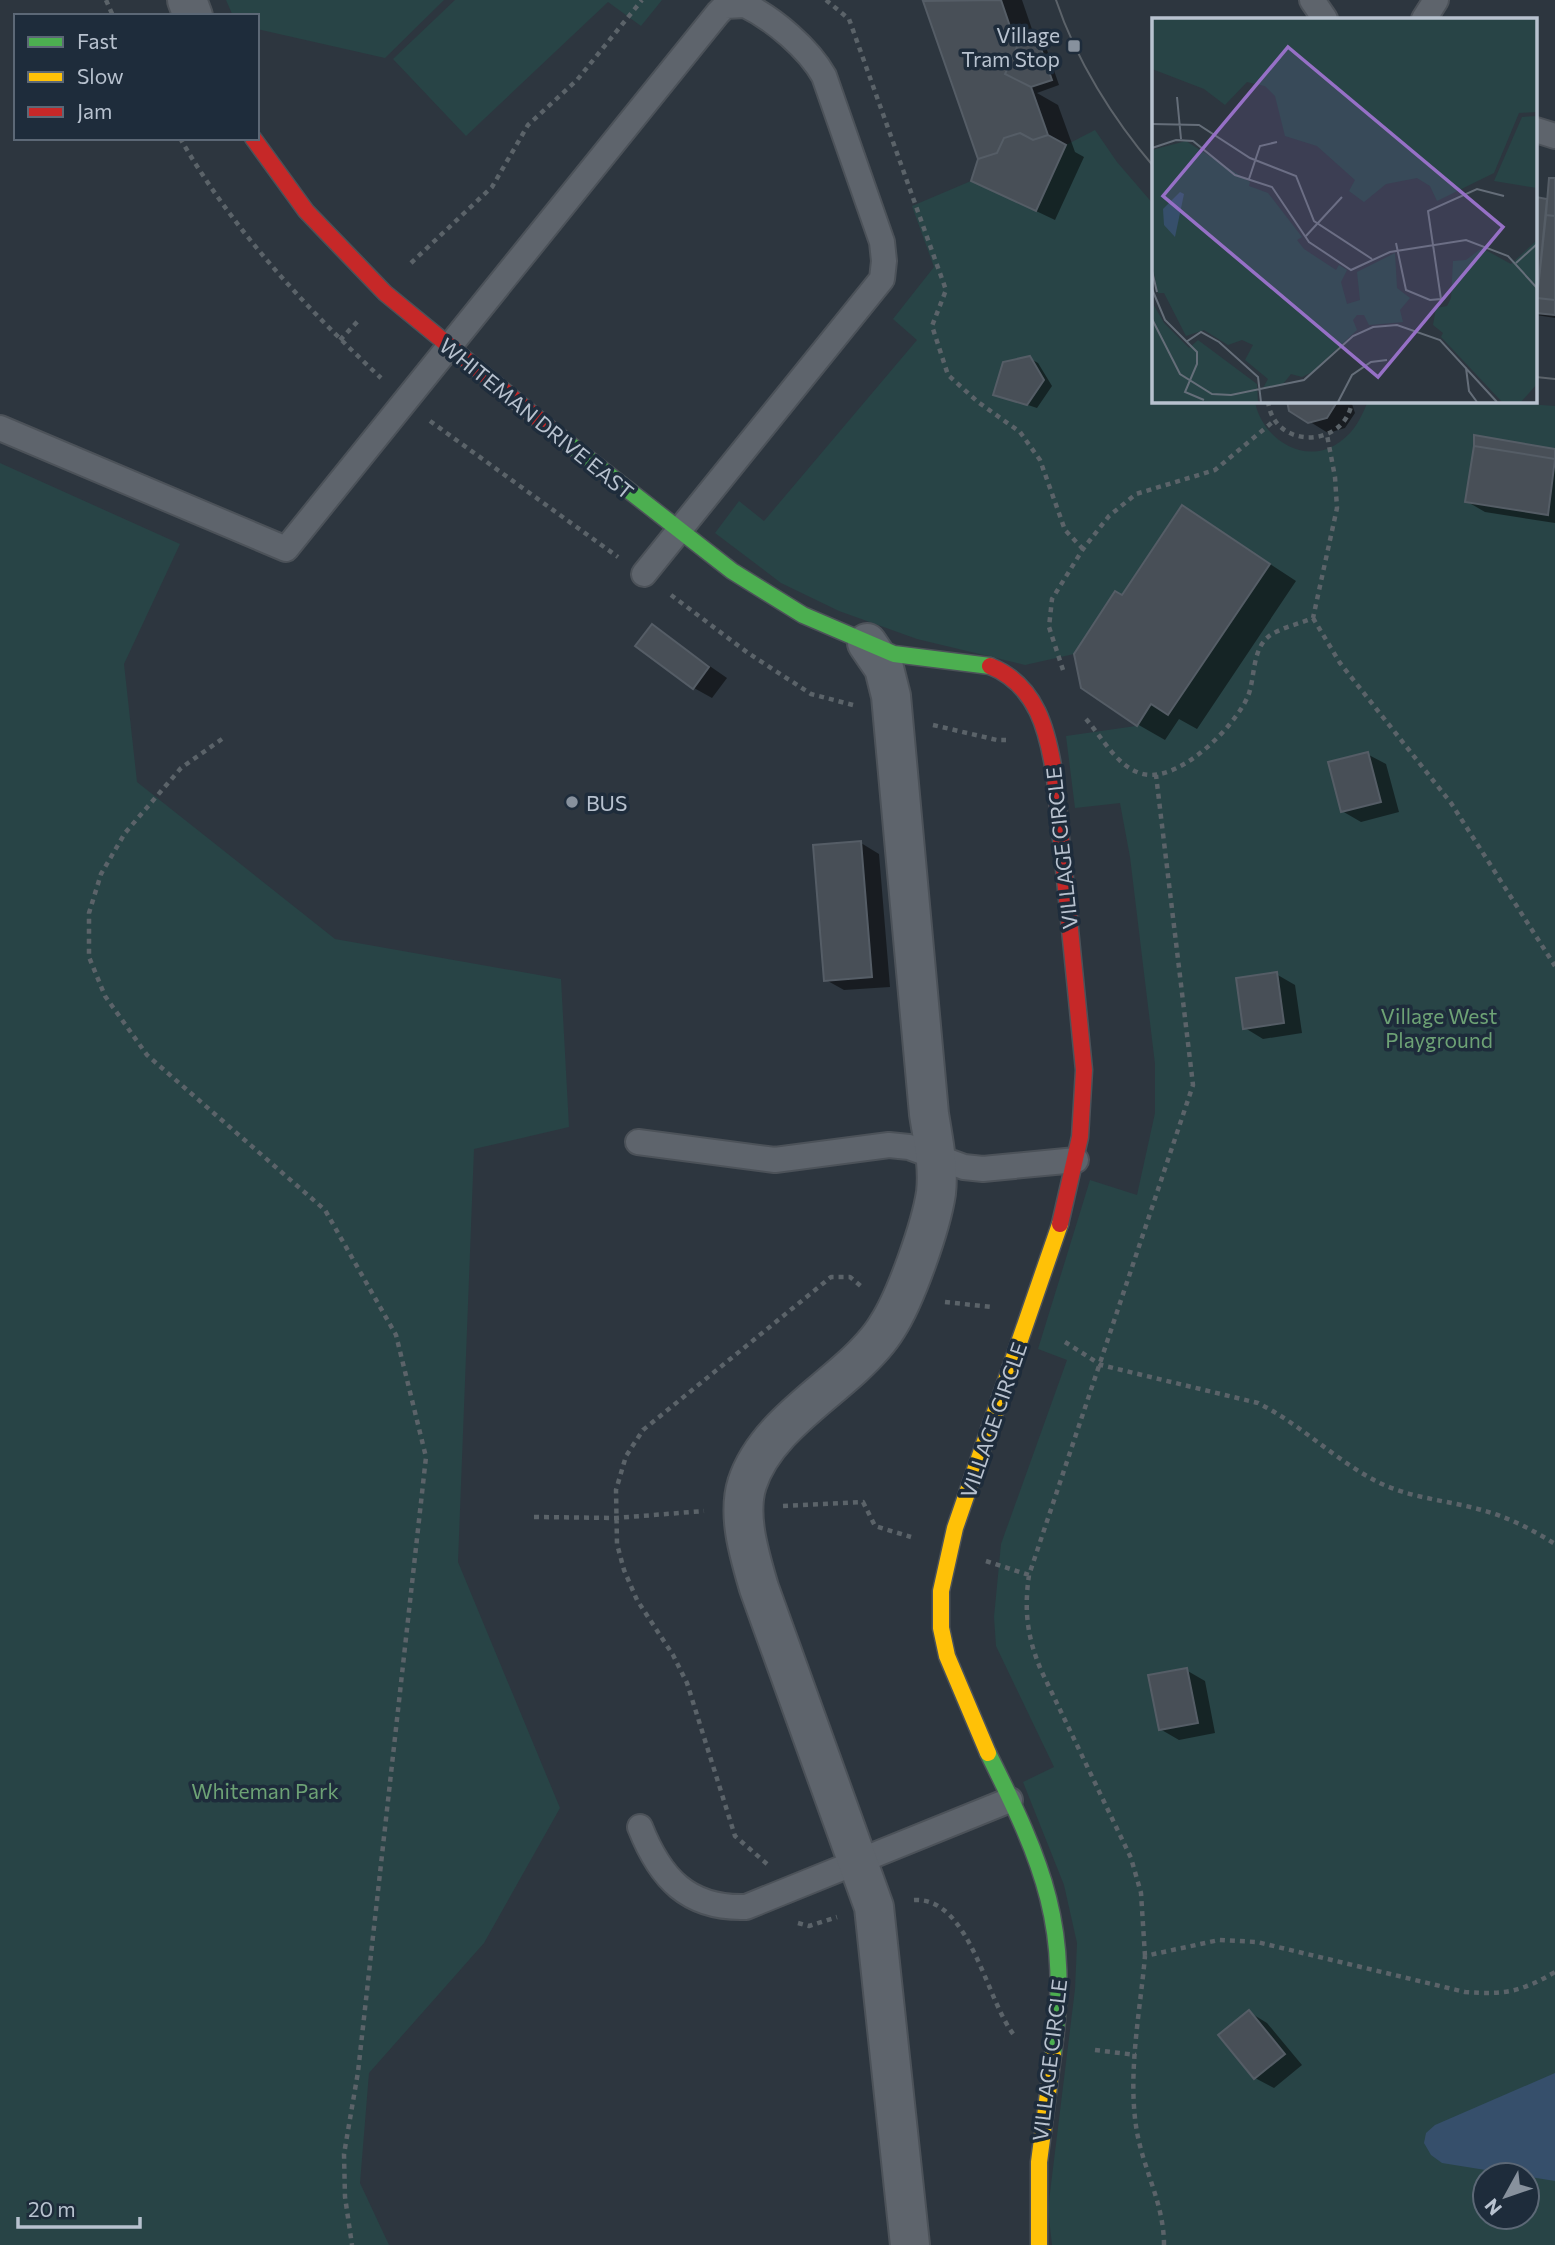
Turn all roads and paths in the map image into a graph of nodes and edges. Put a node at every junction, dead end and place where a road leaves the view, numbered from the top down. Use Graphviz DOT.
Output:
graph roads {
  1 [pos="642,0"];
  2 [pos="826,0"];
  3 [pos="1312,0"];
  4 [pos="1436,0"];
  5 [pos="1324,18"];
  6 [pos="1425,18"];
  7 [pos="1538,131"];
  8 [pos="1555,136"];
  9 [pos="254,140"];
  10 [pos="404,269"];
  11 [pos="448,347"];
  12 [pos="1268,402"];
  13 [pos="1352,402"];
  14 [pos="1275,419"];
  15 [pos="0,428"];
  16 [pos="1327,435"];
  17 [pos="678,529"];
  18 [pos="1083,549"];
  19 [pos="644,575"];
  20 [pos="1313,618"];
  21 [pos="867,643"];
  22 [pos="929,660"];
  23 [pos="1064,672"];
  24 [pos="891,696"];
  25 [pos="1083,716"];
  26 [pos="222,739"];
  27 [pos="1156,775"];
  28 [pos="1555,966"];
  29 [pos="638,1142"];
  30 [pos="936,1158"];
  31 [pos="1076,1160"];
  32 [pos="901,1297"];
  33 [pos="1029,1319"];
  34 [pos="1101,1366"];
  35 [pos="1555,1544"];
  36 [pos="1010,1800"];
  37 [pos="640,1827"];
  38 [pos="859,1860"];
  39 [pos="783,1893"];
  40 [pos="874,1907"];
  41 [pos="1145,1956"];
  42 [pos="1555,1972"];
  43 [pos="1054,2044"];
  44 [pos="1136,2055"];
  45 [pos="352,2245"];
  46 [pos="910,2245"];
  47 [pos="1039,2245"];
  48 [pos="1164,2245"];
  1 -- 10 [label="path"];
  2 -- 18 [label="path"];
  3 -- 5 [label="lane"];
  4 -- 6 [label="lane"];
  7 -- 8 [label="lane"];
  9 -- 11 [label="street, WHITEMAN DRIVE EAST"];
  11 -- 15 [label="lane"];
  11 -- 17 [label="street, WHITEMAN DRIVE EAST"];
  11 -- 17 [label="lane"];
  12 -- 14 [label="path"];
  13 -- 16 [label="path"];
  14 -- 16 [label="path"];
  14 -- 18 [label="path"];
  16 -- 20 [label="path"];
  17 -- 19 [label="lane"];
  17 -- 21 [label="street, WHITEMAN DRIVE EAST"];
  18 -- 23 [label="path"];
  20 -- 27 [label="path"];
  20 -- 28 [label="path"];
  21 -- 22 [label="street, VILLAGE CIRCLE"];
  21 -- 24 [label="street"];
  22 -- 24 [label="street"];
  22 -- 31 [label="street, VILLAGE CIRCLE"];
  24 -- 30 [label="street"];
  25 -- 27 [label="path"];
  26 -- 45 [label="path"];
  27 -- 34 [label="path"];
  29 -- 30 [label="lane"];
  30 -- 31 [label="lane"];
  30 -- 32 [label="street"];
  31 -- 33 [label="street, VILLAGE CIRCLE"];
  32 -- 33 [label="path"];
  32 -- 38 [label="street"];
  32 -- 39 [label="path"];
  33 -- 34 [label="path"];
  33 -- 36 [label="street, VILLAGE CIRCLE"];
  34 -- 35 [label="path"];
  34 -- 41 [label="path"];
  36 -- 38 [label="lane"];
  36 -- 43 [label="street, VILLAGE CIRCLE"];
  37 -- 39 [label="lane"];
  38 -- 39 [label="lane"];
  38 -- 40 [label="street"];
  39 -- 40 [label="path"];
  40 -- 43 [label="path"];
  40 -- 46 [label="street"];
  41 -- 42 [label="path"];
  41 -- 44 [label="path"];
  43 -- 44 [label="path"];
  43 -- 47 [label="street, VILLAGE CIRCLE"];
  44 -- 48 [label="path"];
}
